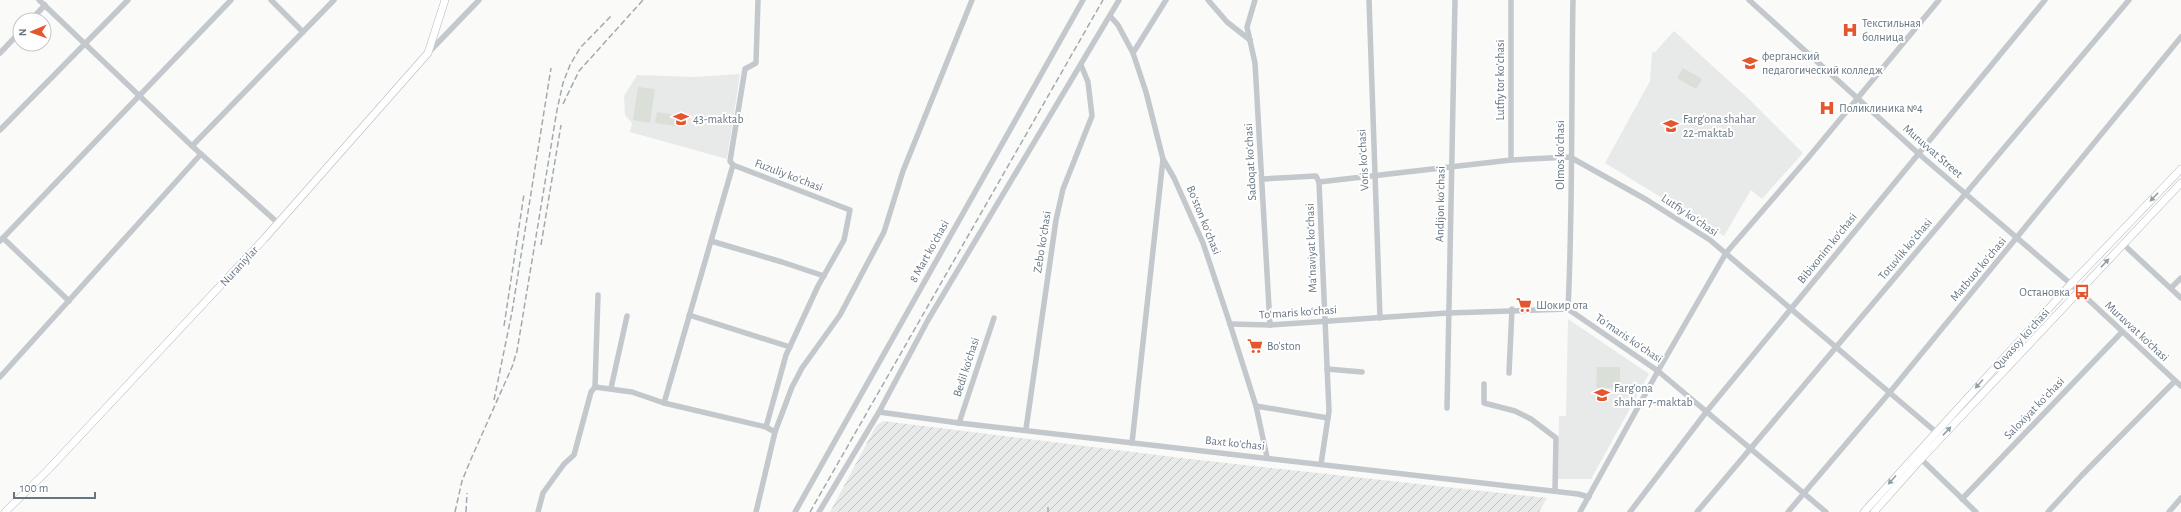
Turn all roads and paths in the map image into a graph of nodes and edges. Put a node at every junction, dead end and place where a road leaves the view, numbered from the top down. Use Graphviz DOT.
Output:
graph roads {
  1 [pos="39,0"];
  2 [pos="128,0"];
  3 [pos="231,0"];
  4 [pos="271,0"];
  5 [pos="334,0"];
  6 [pos="445,0"];
  7 [pos="479,0"];
  8 [pos="758,0"];
  9 [pos="972,0"];
  10 [pos="1083,0"];
  11 [pos="1119,0"];
  12 [pos="1166,0"];
  13 [pos="1208,0"];
  14 [pos="1255,0"];
  15 [pos="1369,0"];
  16 [pos="1456,0"];
  17 [pos="1511,0"];
  18 [pos="1573,0"];
  19 [pos="1749,0"];
  20 [pos="1940,0"];
  21 [pos="2045,0"];
  22 [pos="2130,0"];
  23 [pos="45,5"];
  24 [pos="38,12"];
  25 [pos="1110,16"];
  26 [pos="303,32"];
  27 [pos="2181,37"];
  28 [pos="12,40"];
  29 [pos="1250,40"];
  30 [pos="85,45"];
  31 [pos="0,53"];
  32 [pos="428,53"];
  33 [pos="1133,53"];
  34 [pos="1081,65"];
  35 [pos="138,96"];
  36 [pos="1857,98"];
  37 [pos="0,130"];
  38 [pos="192,146"];
  39 [pos="201,154"];
  40 [pos="1919,154"];
  41 [pos="1570,157"];
  42 [pos="1163,159"];
  43 [pos="1511,160"];
  44 [pos="733,165"];
  45 [pos="1452,166"];
  46 [pos="2181,169"];
  47 [pos="1376,175"];
  48 [pos="1263,179"];
  49 [pos="1319,182"];
  50 [pos="2181,183"];
  51 [pos="1966,194"];
  52 [pos="278,223"];
  53 [pos="2,239"];
  54 [pos="2016,240"];
  55 [pos="711,241"];
  56 [pos="2123,244"];
  57 [pos="1726,254"];
  58 [pos="824,276"];
  59 [pos="2181,278"];
  60 [pos="2070,285"];
  61 [pos="2171,288"];
  62 [pos="2079,291"];
  63 [pos="598,295"];
  64 [pos="2181,298"];
  65 [pos="69,301"];
  66 [pos="1568,309"];
  67 [pos="1512,310"];
  68 [pos="1791,310"];
  69 [pos="1448,313"];
  70 [pos="627,316"];
  71 [pos="689,316"];
  72 [pos="994,318"];
  73 [pos="1380,318"];
  74 [pos="1324,321"];
  75 [pos="1230,324"];
  76 [pos="1270,325"];
  77 [pos="2122,332"];
  78 [pos="790,347"];
  79 [pos="1838,348"];
  80 [pos="1327,369"];
  81 [pos="1658,371"];
  82 [pos="1362,372"];
  83 [pos="1509,373"];
  84 [pos="0,377"];
  85 [pos="2175,381"];
  86 [pos="1484,384"];
  87 [pos="2181,386"];
  88 [pos="595,387"];
  89 [pos="610,388"];
  90 [pos="1890,392"];
  91 [pos="664,403"];
  92 [pos="1256,406"];
  93 [pos="1447,408"];
  94 [pos="1707,411"];
  95 [pos="879,412"];
  96 [pos="1328,418"];
  97 [pos="959,423"];
  98 [pos="766,427"];
  99 [pos="1026,429"];
  100 [pos="775,432"];
  101 [pos="1936,432"];
  102 [pos="1132,443"];
  103 [pos="1752,449"];
  104 [pos="1267,458"];
  105 [pos="1918,461"];
  106 [pos="1321,464"];
  107 [pos="1555,491"];
  108 [pos="1804,493"];
  109 [pos="1589,497"];
  110 [pos="2181,498"];
  111 [pos="1962,499"];
  112 [pos="4,512"];
  113 [pos="538,512"];
  114 [pos="756,512"];
  115 [pos="795,512"];
  116 [pos="819,512"];
  117 [pos="1580,512"];
  118 [pos="1630,512"];
  119 [pos="1697,512"];
  120 [pos="1788,512"];
  121 [pos="1826,512"];
  122 [pos="1864,512"];
  123 [pos="1874,512"];
  124 [pos="1976,512"];
  125 [pos="2048,512"];
  126 [pos="2169,512"];
  1 -- 23 [label="street"];
  2 -- 30 [label="street"];
  3 -- 35 [label="street"];
  4 -- 26 [label="street"];
  5 -- 26 [label="street"];
  6 -- 32 [label="main road, Nuraniylar"];
  7 -- 32 [label="street"];
  8 -- 44 [label="street"];
  9 -- 100 [label="street"];
  10 -- 115 [label="street, 8 Mart koʻchasi"];
  11 -- 25 [label="street"];
  12 -- 33 [label="street"];
  13 -- 29 [label="street"];
  14 -- 29 [label="street, Sadoqat koʻchasi"];
  15 -- 47 [label="street, Voris koʻchasi"];
  16 -- 45 [label="street, Andijon koʻchasi"];
  17 -- 43 [label="street, Lutfiy tor koʻchasi"];
  18 -- 41 [label="street, Olmos koʻchasi"];
  19 -- 36 [label="street, Muruvvat Street"];
  20 -- 36 [label="street"];
  21 -- 40 [label="street, Bibixonim koʻchasi"];
  22 -- 51 [label="street, Totuvlik koʻchasi"];
  23 -- 24 [label="street"];
  23 -- 30 [label="street"];
  25 -- 33 [label="street, Boʻston koʻchasi"];
  25 -- 34 [label="street"];
  26 -- 38 [label="street"];
  27 -- 54 [label="street, Matbuot koʻchasi"];
  28 -- 31 [label="street"];
  29 -- 48 [label="street, Sadoqat koʻchasi"];
  30 -- 35 [label="street"];
  30 -- 37 [label="street"];
  32 -- 52 [label="main road, Nuraniylar"];
  33 -- 42 [label="street, Boʻston koʻchasi"];
  34 -- 95 [label="street"];
  34 -- 99 [label="street, Zebo koʻchasi"];
  35 -- 38 [label="street"];
  35 -- 53 [label="street"];
  36 -- 40 [label="street, Muruvvat Street"];
  36 -- 57 [label="street"];
  38 -- 39 [label="street"];
  39 -- 52 [label="street"];
  39 -- 65 [label="street"];
  40 -- 51 [label="street, Muruvvat Street"];
  40 -- 68 [label="street, Bibixonim koʻchasi"];
  41 -- 43 [label="street"];
  41 -- 57 [label="street, Lutfiy koʻchasi"];
  41 -- 66 [label="street, Olmos koʻchasi"];
  42 -- 75 [label="street, Boʻston koʻchasi"];
  42 -- 102 [label="street"];
  43 -- 45 [label="street"];
  44 -- 55 [label="street"];
  44 -- 58 [label="street, Fuzuliy koʻchasi"];
  45 -- 47 [label="street"];
  45 -- 69 [label="street, Andijon koʻchasi"];
  46 -- 60 [label="main road, Quvasoy koʻchasi, one-way"];
  47 -- 49 [label="street"];
  47 -- 73 [label="street, Voris koʻchasi"];
  48 -- 49 [label="street"];
  48 -- 76 [label="street, Sadoqat koʻchasi"];
  49 -- 74 [label="street, Maʻnaviyat koʻchasi"];
  50 -- 56 [label="main road, Quvasoy koʻchasi"];
  51 -- 54 [label="street, Muruvvat Street"];
  51 -- 79 [label="street, Totuvlik koʻchasi"];
  52 -- 112 [label="main road, Nuraniylar"];
  53 -- 65 [label="street"];
  54 -- 60 [label="street, Muruvvat Street"];
  54 -- 90 [label="street, Matbuot koʻchasi"];
  55 -- 58 [label="street"];
  55 -- 71 [label="street"];
  56 -- 61 [label="street"];
  62 -- 56 [label="main road, Quvasoy koʻchasi, one-way"];
  57 -- 68 [label="street, Lutfiy koʻchasi"];
  57 -- 81 [label="street"];
  58 -- 78 [label="street, Fuzuliy koʻchasi"];
  59 -- 61 [label="street"];
  60 -- 62 [label="street, Muruvvat ko'chasi"];
  60 -- 101 [label="main road, Quvasoy koʻchasi, one-way"];
  61 -- 64 [label="street"];
  62 -- 77 [label="street, Muruvvat ko'chasi"];
  105 -- 62 [label="main road, Quvasoy koʻchasi, one-way"];
  63 -- 88 [label="street"];
  65 -- 84 [label="street"];
  66 -- 67 [label="street, Toʻmaris koʻchasi"];
  66 -- 81 [label="street, Toʻmaris koʻchasi"];
  67 -- 69 [label="street, Toʻmaris koʻchasi"];
  67 -- 83 [label="street"];
  68 -- 79 [label="street, Lutfiy koʻchasi"];
  68 -- 94 [label="street, Bibixonim koʻchasi"];
  69 -- 73 [label="street, Toʻmaris koʻchasi"];
  69 -- 93 [label="street, Andijon koʻchasi"];
  70 -- 89 [label="street"];
  71 -- 78 [label="street"];
  71 -- 91 [label="street"];
  72 -- 97 [label="street, Bedil ko'chasi"];
  73 -- 74 [label="street, Toʻmaris koʻchasi"];
  74 -- 76 [label="street, Toʻmaris koʻchasi"];
  74 -- 80 [label="street, Maʻnaviyat koʻchasi"];
  75 -- 76 [label="street, Toʻmaris koʻchasi"];
  75 -- 92 [label="street, Boʻston koʻchasi"];
  77 -- 85 [label="street, Muruvvat ko'chasi"];
  77 -- 111 [label="street, Saloxiyat koʻchasi"];
  78 -- 98 [label="street, Fuzuliy koʻchasi"];
  79 -- 90 [label="street, Lutfiy koʻchasi"];
  79 -- 103 [label="street, Totuvlik koʻchasi"];
  80 -- 82 [label="street"];
  80 -- 96 [label="street, Maʻnaviyat koʻchasi"];
  81 -- 94 [label="street, Toʻmaris koʻchasi"];
  81 -- 109 [label="street"];
  85 -- 87 [label="street, Muruvvat ko'chasi"];
  85 -- 125 [label="street"];
  86 -- 107 [label="street"];
  88 -- 89 [label="street"];
  88 -- 113 [label="street"];
  89 -- 91 [label="street"];
  90 -- 101 [label="street, Lutfiy koʻchasi"];
  90 -- 108 [label="street, Matbuot koʻchasi"];
  91 -- 98 [label="street"];
  92 -- 96 [label="street"];
  92 -- 104 [label="street, Boʻston koʻchasi"];
  94 -- 103 [label="street, Toʻmaris koʻchasi"];
  94 -- 118 [label="street, Bibixonim koʻchasi"];
  95 -- 97 [label="street, Baxt koʻchasi"];
  95 -- 116 [label="street"];
  96 -- 106 [label="street, Maʻnaviyat koʻchasi"];
  97 -- 99 [label="street, Baxt koʻchasi"];
  98 -- 100 [label="street"];
  99 -- 102 [label="street, Baxt koʻchasi"];
  100 -- 114 [label="street"];
  101 -- 122 [label="main road, Quvasoy koʻchasi, one-way"];
  102 -- 104 [label="street, Baxt koʻchasi"];
  103 -- 108 [label="street, Toʻmaris koʻchasi"];
  103 -- 119 [label="street, Totuvlik koʻchasi"];
  104 -- 106 [label="street, Baxt koʻchasi"];
  105 -- 111 [label="street"];
  105 -- 123 [label="main road, Quvasoy koʻchasi"];
  106 -- 107 [label="street, Baxt koʻchasi"];
  107 -- 109 [label="street, Baxt koʻchasi"];
  108 -- 120 [label="street, Matbuot koʻchasi"];
  108 -- 121 [label="street, Toʻmaris koʻchasi"];
  109 -- 117 [label="street"];
  110 -- 126 [label="street"];
  111 -- 124 [label="street"];
}
